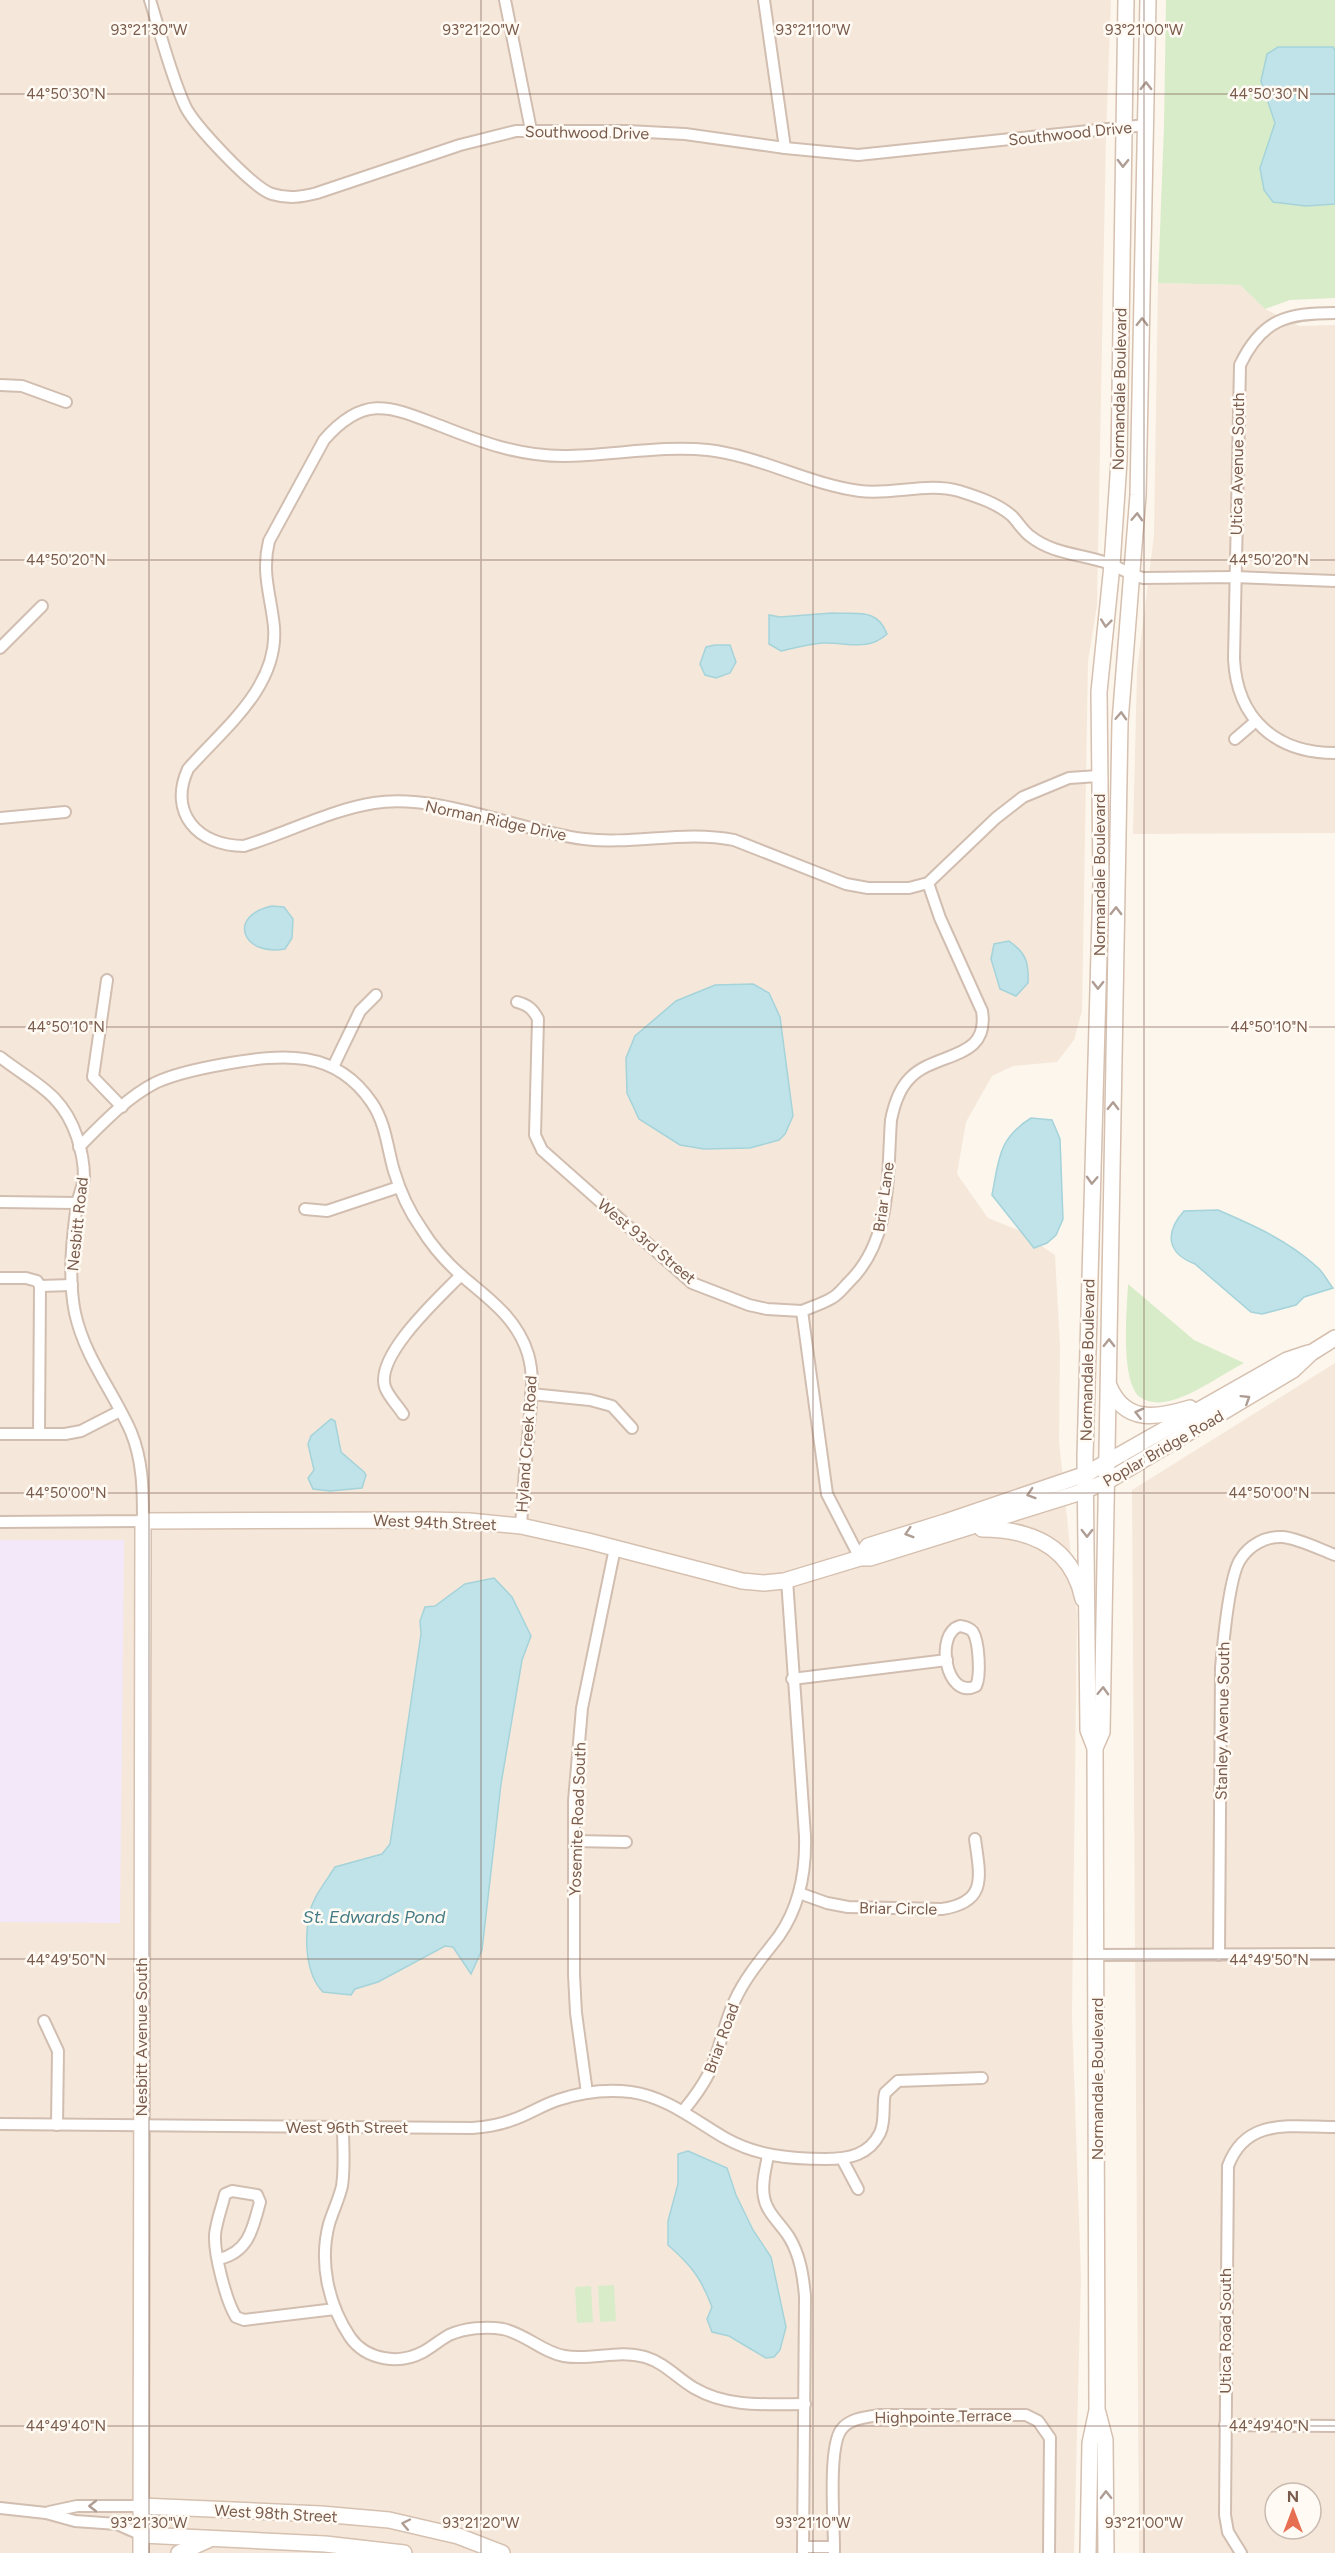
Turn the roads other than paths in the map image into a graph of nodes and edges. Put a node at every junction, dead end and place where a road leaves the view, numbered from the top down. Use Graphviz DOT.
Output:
graph roads {
  1 [pos="150,0"];
  2 [pos="505,0"];
  3 [pos="764,0"];
  4 [pos="1126,0"];
  5 [pos="1148,0"];
  6 [pos="1146,125"];
  7 [pos="1124,127"];
  8 [pos="531,130"];
  9 [pos="785,148"];
  10 [pos="1335,313"];
  11 [pos="0,385"];
  12 [pos="66,402"];
  13 [pos="1112,565"];
  14 [pos="1132,576"];
  15 [pos="1235,577"];
  16 [pos="1335,581"];
  17 [pos="42,606"];
  18 [pos="0,648"];
  19 [pos="1256,721"];
  20 [pos="1235,739"];
  21 [pos="1335,753"];
  22 [pos="1098,776"];
  23 [pos="65,812"];
  24 [pos="0,818"];
  25 [pos="928,883"];
  26 [pos="107,980"];
  27 [pos="376,995"];
  28 [pos="517,1002"];
  29 [pos="0,1057"];
  30 [pos="333,1067"];
  31 [pos="122,1107"];
  32 [pos="80,1148"];
  33 [pos="399,1187"];
  34 [pos="0,1202"];
  35 [pos="77,1203"];
  36 [pos="305,1209"];
  37 [pos="461,1275"];
  38 [pos="0,1278"];
  39 [pos="72,1285"];
  40 [pos="40,1286"];
  41 [pos="802,1311"];
  42 [pos="1335,1338"];
  43 [pos="1311,1353"];
  44 [pos="1108,1384"];
  45 [pos="531,1394"];
  46 [pos="1216,1400"];
  47 [pos="120,1411"];
  48 [pos="403,1414"];
  49 [pos="632,1428"];
  50 [pos="0,1434"];
  51 [pos="39,1434"];
  52 [pos="1106,1464"];
  53 [pos="1086,1474"];
  54 [pos="1106,1482"];
  55 [pos="1087,1490"];
  56 [pos="143,1521"];
  57 [pos="0,1522"];
  58 [pos="966,1523"];
  59 [pos="521,1526"];
  60 [pos="615,1548"];
  61 [pos="1335,1555"];
  62 [pos="860,1558"];
  63 [pos="787,1580"];
  64 [pos="1087,1620"];
  65 [pos="947,1660"];
  66 [pos="792,1678"];
  67 [pos="1095,1748"];
  68 [pos="975,1839"];
  69 [pos="574,1841"];
  70 [pos="626,1842"];
  71 [pos="799,1893"];
  72 [pos="1097,1954"];
  73 [pos="1335,1954"];
  74 [pos="1219,1955"];
  75 [pos="45,2021"];
  76 [pos="982,2078"];
  77 [pos="587,2093"];
  78 [pos="683,2111"];
  79 [pos="0,2124"];
  80 [pos="57,2125"];
  81 [pos="141,2125"];
  82 [pos="343,2127"];
  83 [pos="1335,2127"];
  84 [pos="768,2155"];
  85 [pos="842,2159"];
  86 [pos="858,2190"];
  87 [pos="219,2259"];
  88 [pos="335,2309"];
  89 [pos="805,2404"];
  90 [pos="1097,2410"];
  91 [pos="1225,2425"];
  92 [pos="1335,2426"];
  93 [pos="141,2506"];
  94 [pos="0,2508"];
  95 [pos="46,2513"];
  96 [pos="142,2535"];
  97 [pos="211,2539"];
  98 [pos="803,2550"];
  99 [pos="834,2550"];
  100 [pos="141,2553"];
  101 [pos="179,2553"];
  102 [pos="404,2553"];
  103 [pos="502,2553"];
  104 [pos="1049,2553"];
  105 [pos="1088,2553"];
  106 [pos="1106,2553"];
  107 [pos="1241,2553"];
  1 -- 8 [label="street, Southwood Drive"];
  2 -- 8 [label="street"];
  3 -- 9 [label="street"];
  4 -- 7 [label="main road, Normandale Boulevard"];
  6 -- 5 [label="main road, Normandale Boulevard, one-way"];
  6 -- 7 [label="street, Southwood Drive"];
  14 -- 6 [label="main road, Normandale Boulevard, one-way"];
  7 -- 9 [label="street, Southwood Drive"];
  7 -- 13 [label="main road, Normandale Boulevard, one-way"];
  8 -- 9 [label="street, Southwood Drive"];
  10 -- 15 [label="street, Utica Avenue South"];
  11 -- 12 [label="street"];
  13 -- 14 [label="street, Norman Ridge Drive"];
  13 -- 22 [label="main road, Normandale Boulevard, one-way"];
  13 -- 25 [label="street, Norman Ridge Drive"];
  14 -- 15 [label="street"];
  44 -- 14 [label="main road, Normandale Boulevard, one-way"];
  15 -- 16 [label="street"];
  15 -- 19 [label="street, Utica Avenue South"];
  17 -- 18 [label="street"];
  19 -- 20 [label="street"];
  19 -- 21 [label="street, Utica Avenue South"];
  22 -- 25 [label="street"];
  22 -- 53 [label="main road, Normandale Boulevard, one-way"];
  23 -- 24 [label="street"];
  25 -- 41 [label="street, Briar Lane"];
  26 -- 31 [label="street"];
  27 -- 30 [label="street"];
  28 -- 41 [label="street, West 93rd Street"];
  29 -- 32 [label="street, Nesbitt Road"];
  30 -- 31 [label="street, Hyland Creek Road"];
  30 -- 33 [label="street, Hyland Creek Road"];
  31 -- 32 [label="street, Hyland Creek Road"];
  32 -- 35 [label="street, Nesbitt Road"];
  33 -- 36 [label="street"];
  33 -- 37 [label="street, Hyland Creek Road"];
  34 -- 35 [label="street"];
  35 -- 39 [label="street, Nesbitt Road"];
  37 -- 45 [label="street, Hyland Creek Road"];
  37 -- 48 [label="street"];
  38 -- 40 [label="street, Nesbitt Road"];
  39 -- 40 [label="street, Nesbitt Road"];
  39 -- 47 [label="street, Nesbitt Road"];
  40 -- 51 [label="street"];
  41 -- 62 [label="street"];
  42 -- 43 [label="main road, Poplar Bridge Road"];
  43 -- 46 [label="main road, Poplar Bridge Road"];
  54 -- 43 [label="main road, Poplar Bridge Road, one-way"];
  46 -- 44 [label="main road, one-way"];
  44 -- 52 [label="main road, Normandale Boulevard"];
  45 -- 49 [label="street"];
  45 -- 59 [label="street, Hyland Creek Road"];
  46 -- 52 [label="main road, Poplar Bridge Road"];
  47 -- 51 [label="street"];
  47 -- 56 [label="street, Nesbitt Road"];
  50 -- 51 [label="street"];
  52 -- 53 [label="main road, Poplar Bridge Road"];
  52 -- 54 [label="main road, Normandale Boulevard"];
  53 -- 55 [label="main road, Normandale Boulevard"];
  53 -- 58 [label="main road, Poplar Bridge Road, one-way"];
  54 -- 55 [label="main road, Poplar Bridge Road"];
  67 -- 54 [label="main road, Normandale Boulevard, one-way"];
  55 -- 58 [label="main road, Poplar Bridge Road"];
  55 -- 64 [label="main road, Normandale Boulevard, one-way"];
  56 -- 57 [label="street, West 94th Street"];
  56 -- 59 [label="main road, West 94th Street"];
  56 -- 81 [label="main road, Nesbitt Avenue South"];
  58 -- 62 [label="main road, West 94th Street"];
  58 -- 64 [label="main road"];
  59 -- 60 [label="main road, West 94th Street"];
  60 -- 63 [label="main road, West 94th Street"];
  60 -- 69 [label="street, Yosemite Road South"];
  61 -- 74 [label="street, Stanley Avenue South"];
  62 -- 63 [label="main road, West 94th Street"];
  63 -- 66 [label="street, Briar Road"];
  64 -- 67 [label="main road, Normandale Boulevard"];
  65 -- 65 [label="street"];
  65 -- 66 [label="street"];
  66 -- 71 [label="street, Briar Road"];
  67 -- 72 [label="main road, Normandale Boulevard"];
  68 -- 71 [label="street, Briar Circle"];
  69 -- 70 [label="street"];
  69 -- 77 [label="street, Yosemite Road South"];
  71 -- 78 [label="street, Briar Road"];
  72 -- 74 [label="street"];
  72 -- 90 [label="main road, Normandale Boulevard"];
  73 -- 74 [label="street"];
  75 -- 80 [label="street"];
  76 -- 85 [label="street"];
  77 -- 78 [label="street, West 96th Street"];
  77 -- 82 [label="street, West 96th Street"];
  78 -- 84 [label="street"];
  79 -- 80 [label="street, West 96th Street"];
  80 -- 81 [label="street, West 96th Street"];
  81 -- 82 [label="street, West 96th Street"];
  81 -- 93 [label="main road, Nesbitt Avenue South"];
  82 -- 88 [label="street"];
  83 -- 91 [label="street, Utica Road South"];
  84 -- 85 [label="street"];
  84 -- 89 [label="street"];
  85 -- 86 [label="street"];
  87 -- 87 [label="street"];
  87 -- 88 [label="street"];
  88 -- 89 [label="street"];
  89 -- 98 [label="street"];
  90 -- 105 [label="main road, Normandale Boulevard"];
  106 -- 90 [label="main road, Normandale Boulevard, one-way"];
  91 -- 92 [label="street"];
  91 -- 107 [label="street, Utica Road South"];
  93 -- 95 [label="street, West 98th Street, one-way"];
  93 -- 96 [label="main road, Nesbitt Avenue South"];
  103 -- 93 [label="main road, West 98th Street, one-way"];
  94 -- 95 [label="street, West 98th Street"];
  95 -- 96 [label="street, West 98th Street"];
  96 -- 97 [label="main road, West 98th Street"];
  96 -- 100 [label="main road, Nesbitt Avenue South"];
  97 -- 101 [label="main road"];
  97 -- 102 [label="main road, West 98th Street"];
  98 -- 99 [label="street"];
  99 -- 104 [label="street, Highpointe Terrace"];
}
